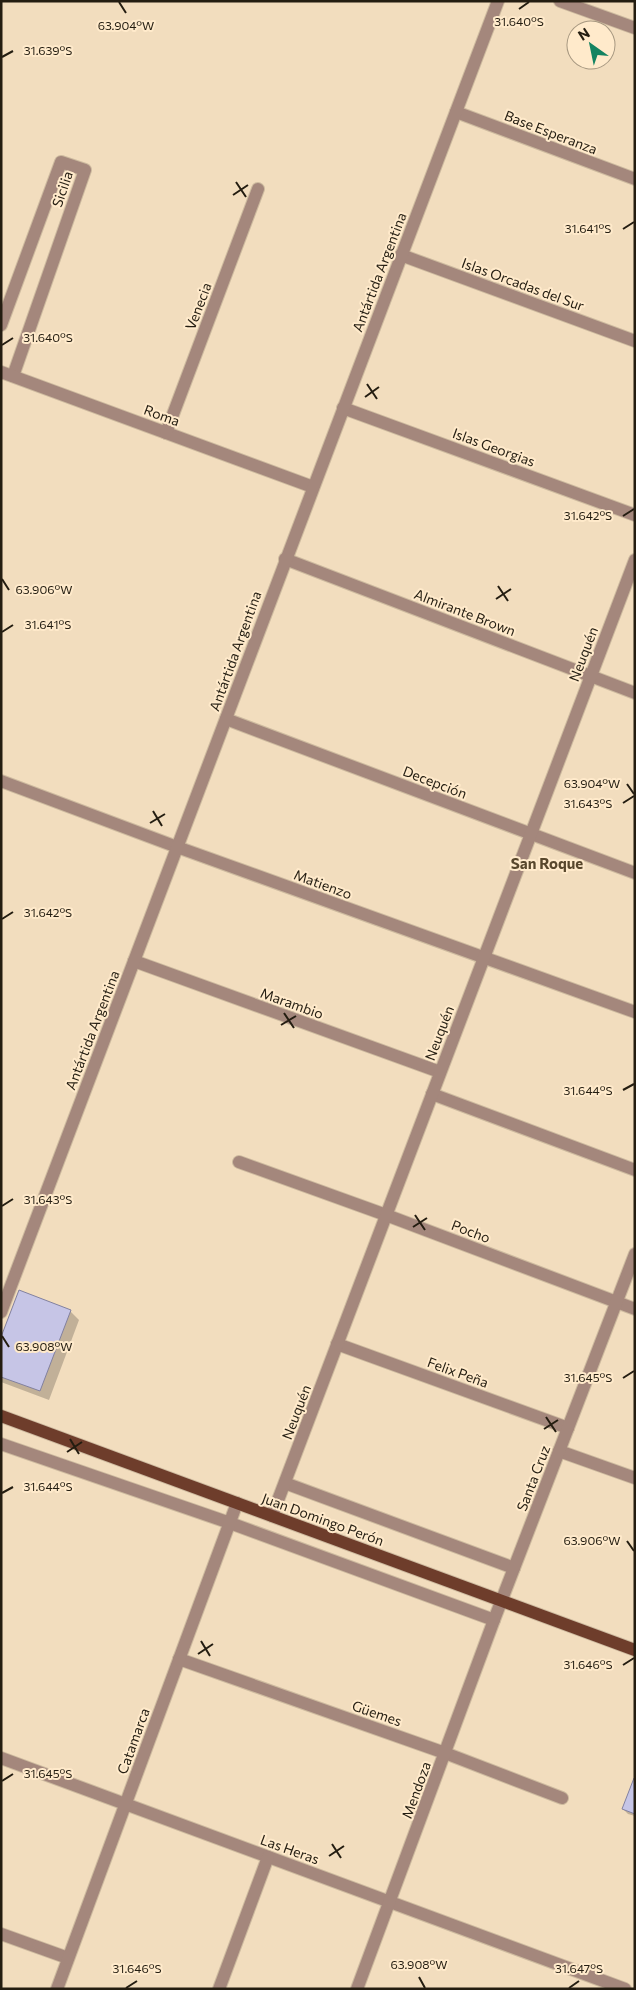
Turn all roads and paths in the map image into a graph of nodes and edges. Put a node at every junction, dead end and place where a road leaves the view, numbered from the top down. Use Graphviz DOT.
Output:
graph roads {
  1 [pos="498,1"];
  2 [pos="560,1"];
  3 [pos="635,28"];
  4 [pos="456,112"];
  5 [pos="635,179"];
  6 [pos="258,189"];
  7 [pos="401,255"];
  8 [pos="1,325"];
  9 [pos="635,342"];
  10 [pos="7,374"];
  11 [pos="343,408"];
  12 [pos="166,433"];
  13 [pos="313,487"];
  14 [pos="635,515"];
  15 [pos="285,559"];
  16 [pos="635,560"];
  17 [pos="590,676"];
  18 [pos="635,693"];
  19 [pos="226,719"];
  20 [pos="1,781"];
  21 [pos="531,834"];
  22 [pos="177,847"];
  23 [pos="635,872"];
  24 [pos="484,958"];
  25 [pos="134,961"];
  26 [pos="635,1012"];
  27 [pos="440,1072"];
  28 [pos="432,1094"];
  29 [pos="239,1162"];
  30 [pos="635,1170"];
  31 [pos="386,1214"];
  32 [pos="635,1254"];
  33 [pos="616,1302"];
  34 [pos="635,1309"];
  35 [pos="1,1312"];
  36 [pos="337,1344"];
  37 [pos="1,1416"];
  38 [pos="568,1428"];
  39 [pos="1,1444"];
  40 [pos="559,1451"];
  41 [pos="635,1478"];
  42 [pos="285,1483"];
  43 [pos="237,1503"];
  44 [pos="272,1516"];
  45 [pos="230,1523"];
  46 [pos="514,1568"];
  47 [pos="502,1601"];
  48 [pos="494,1620"];
  49 [pos="635,1650"];
  50 [pos="179,1659"];
  51 [pos="445,1753"];
  52 [pos="1,1758"];
  53 [pos="562,1798"];
  54 [pos="125,1804"];
  55 [pos="268,1857"];
  56 [pos="390,1902"];
  57 [pos="1,1934"];
  58 [pos="68,1958"];
  59 [pos="56,1989"];
  60 [pos="218,1989"];
  61 [pos="358,1989"];
  62 [pos="625,1989"];
  1 -- 4 [label="street, Antártida Argentina"];
  2 -- 3 [label="street"];
  4 -- 5 [label="street, Base Esperanza"];
  4 -- 7 [label="street, Antártida Argentina"];
  6 -- 12 [label="street, Venecia"];
  7 -- 9 [label="street, Islas Orcadas del Sur"];
  7 -- 11 [label="street, Antártida Argentina"];
  8 -- 10 [label="street, Sicilia"];
  10 -- 12 [label="street, Roma"];
  11 -- 13 [label="street, Antártida Argentina"];
  11 -- 14 [label="street, Islas Georgias"];
  12 -- 13 [label="street, Roma"];
  13 -- 15 [label="street, Antártida Argentina"];
  15 -- 17 [label="street, Almirante Brown"];
  15 -- 19 [label="street, Antártida Argentina"];
  16 -- 17 [label="street, Neuquén"];
  17 -- 18 [label="street, Almirante Brown"];
  17 -- 21 [label="street, Neuquén"];
  19 -- 21 [label="street, Decepción"];
  19 -- 22 [label="street, Antártida Argentina"];
  20 -- 22 [label="street, Matienzo"];
  21 -- 23 [label="street, Decepción"];
  21 -- 24 [label="street, Neuquén"];
  22 -- 24 [label="street, Matienzo"];
  22 -- 25 [label="street, Antártida Argentina"];
  24 -- 26 [label="street, Matienzo"];
  24 -- 27 [label="street, Neuquén"];
  25 -- 27 [label="street, Marambio"];
  25 -- 35 [label="street, Antártida Argentina"];
  27 -- 28 [label="street, Neuquén"];
  28 -- 30 [label="street"];
  28 -- 31 [label="street, Neuquén"];
  29 -- 31 [label="street, Pocho"];
  31 -- 33 [label="street, Pocho"];
  31 -- 36 [label="street, Neuquén"];
  32 -- 33 [label="street, Santa Cruz"];
  33 -- 34 [label="street, Pocho"];
  33 -- 38 [label="street, Santa Cruz"];
  36 -- 38 [label="street, Felix Peña"];
  36 -- 42 [label="street, Neuquén"];
  37 -- 43 [label="main road, Juan Domingo Perón"];
  38 -- 40 [label="street, Santa Cruz"];
  39 -- 45 [label="street"];
  40 -- 41 [label="street"];
  40 -- 46 [label="street, Santa Cruz"];
  42 -- 44 [label="street, Neuquén"];
  42 -- 46 [label="street"];
  43 -- 44 [label="main road, Juan Domingo Perón"];
  43 -- 45 [label="street, Catamarca"];
  44 -- 47 [label="main road, Juan Domingo Perón"];
  45 -- 48 [label="street"];
  45 -- 50 [label="street, Catamarca"];
  46 -- 47 [label="street, Santa Cruz"];
  47 -- 48 [label="street, Mendoza"];
  47 -- 49 [label="main road, Juan Domingo Perón"];
  48 -- 51 [label="street, Mendoza"];
  50 -- 51 [label="street, Güemes"];
  50 -- 54 [label="street, Catamarca"];
  51 -- 53 [label="street, Güemes"];
  51 -- 56 [label="street, Mendoza"];
  52 -- 54 [label="street, Las Heras"];
  54 -- 55 [label="street, Las Heras"];
  54 -- 58 [label="street, Catamarca"];
  55 -- 56 [label="street, Las Heras"];
  55 -- 60 [label="street"];
  56 -- 61 [label="street, Mendoza"];
  56 -- 62 [label="street, Las Heras"];
  57 -- 58 [label="street"];
  58 -- 59 [label="street, Catamarca"];
}
